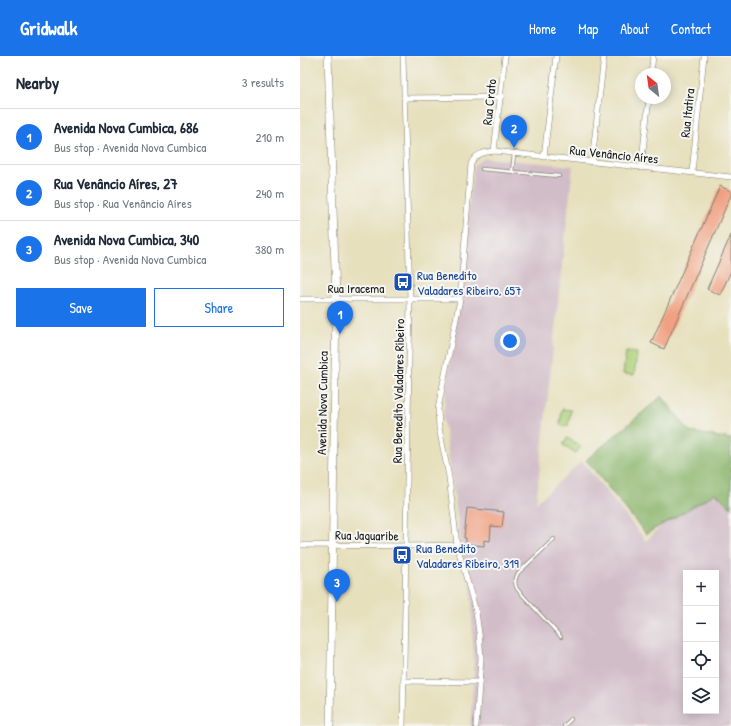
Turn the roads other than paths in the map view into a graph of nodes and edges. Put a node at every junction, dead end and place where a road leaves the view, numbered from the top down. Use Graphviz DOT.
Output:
graph roads {
  1 [pos="328,56"];
  2 [pos="403,56"];
  3 [pos="505,56"];
  4 [pos="556,56"];
  5 [pos="604,56"];
  6 [pos="653,56"];
  7 [pos="704,56"];
  8 [pos="652,68"];
  9 [pos="501,97"];
  10 [pos="404,98"];
  11 [pos="648,104"];
  12 [pos="494,151"];
  13 [pos="514,154"];
  14 [pos="544,157"];
  15 [pos="592,162"];
  16 [pos="641,168"];
  17 [pos="482,169"];
  18 [pos="512,172"];
  19 [pos="692,172"];
  20 [pos="559,176"];
  21 [pos="731,177"];
  22 [pos="300,299"];
  23 [pos="336,299"];
  24 [pos="460,299"];
  25 [pos="410,300"];
  26 [pos="554,539"];
  27 [pos="300,545"];
  28 [pos="458,545"];
  29 [pos="333,546"];
  30 [pos="407,546"];
  31 [pos="561,637"];
  32 [pos="404,681"];
  33 [pos="479,682"];
  34 [pos="571,719"];
  35 [pos="330,726"];
  36 [pos="403,726"];
  37 [pos="476,726"];
  38 [pos="564,726"];
  1 -- 23 [label="street, Avenida Nova Cumbica"];
  2 -- 10 [label="street, Rua Benedito Valadares Ribeiro"];
  3 -- 9 [label="street, Rua Crato"];
  4 -- 14 [label="street"];
  5 -- 15 [label="street"];
  6 -- 8 [label="street"];
  7 -- 19 [label="street, Rua Itatira"];
  9 -- 10 [label="street"];
  9 -- 12 [label="street, Rua Crato"];
  10 -- 25 [label="street, Rua Benedito Valadares Ribeiro"];
  11 -- 16 [label="street"];
  12 -- 13 [label="street, Rua Venâncio Aíres"];
  12 -- 24 [label="street"];
  13 -- 14 [label="street, Rua Venâncio Aíres"];
  13 -- 18 [label="lane"];
  14 -- 15 [label="street, Rua Venâncio Aíres"];
  15 -- 16 [label="street, Rua Venâncio Aíres"];
  16 -- 19 [label="street, Rua Venâncio Aíres"];
  17 -- 18 [label="lane"];
  18 -- 20 [label="lane"];
  19 -- 21 [label="street, Rua Venâncio Aíres"];
  22 -- 23 [label="street, Rua Iracema"];
  23 -- 25 [label="street, Rua Iracema"];
  23 -- 29 [label="street, Avenida Nova Cumbica"];
  24 -- 25 [label="street, Rua Iracema"];
  24 -- 28 [label="street"];
  25 -- 30 [label="street, Rua Benedito Valadares Ribeiro"];
  26 -- 31 [label="lane"];
  27 -- 29 [label="street, Rua Jaguaribe"];
  28 -- 30 [label="street, Rua Jaguaribe"];
  28 -- 33 [label="street"];
  29 -- 30 [label="street, Rua Jaguaribe"];
  29 -- 35 [label="street, Avenida Nova Cumbica"];
  30 -- 32 [label="street, Rua Benedito Valadares Ribeiro"];
  32 -- 33 [label="street"];
  32 -- 36 [label="street, Rua Benedito Valadares Ribeiro"];
  33 -- 37 [label="street"];
  34 -- 38 [label="lane"];
}
